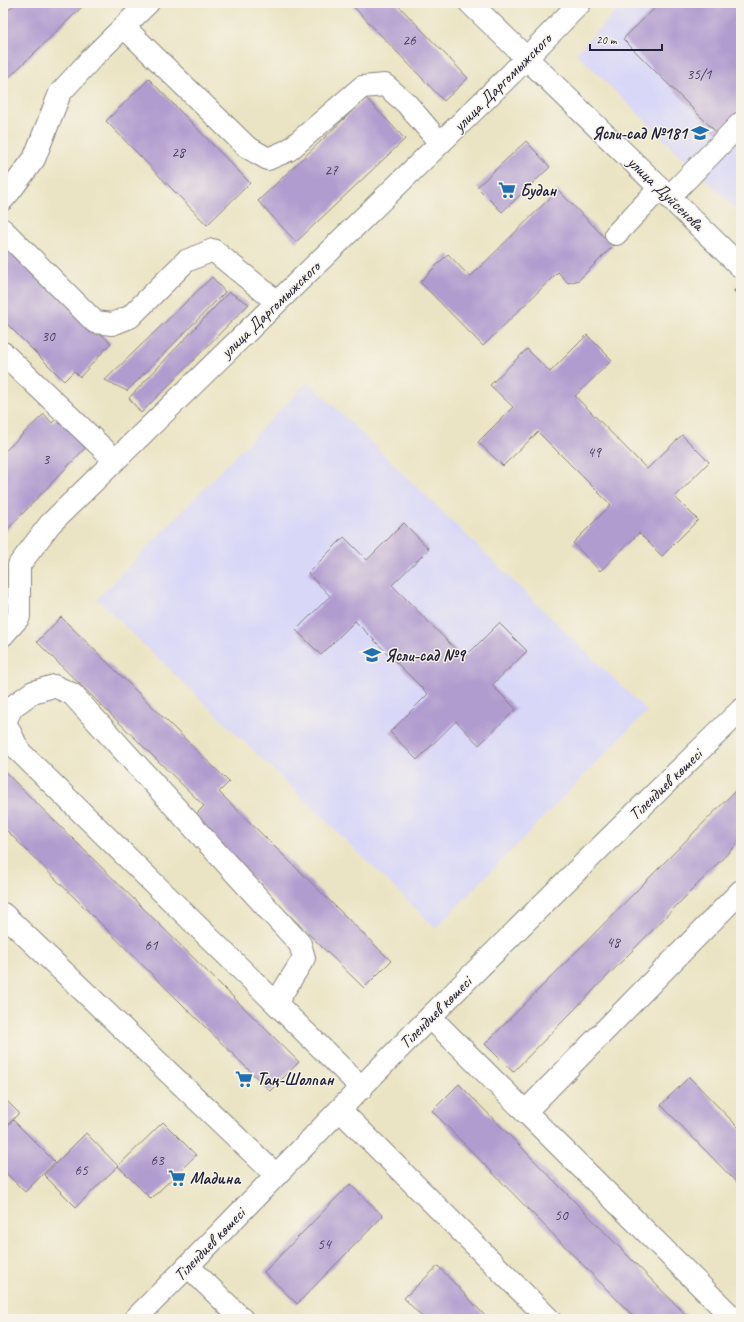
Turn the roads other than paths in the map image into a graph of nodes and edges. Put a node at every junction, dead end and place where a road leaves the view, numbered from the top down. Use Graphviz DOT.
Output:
graph roads {
  1 [pos="148,3"];
  2 [pos="470,3"];
  3 [pos="580,3"];
  4 [pos="124,27"];
  5 [pos="527,57"];
  6 [pos="741,123"];
  7 [pos="440,143"];
  8 [pos="665,192"];
  9 [pos="3,199"];
  10 [pos="3,230"];
  11 [pos="616,234"];
  12 [pos="741,267"];
  13 [pos="277,302"];
  14 [pos="3,353"];
  15 [pos="115,460"];
  16 [pos="11,610"];
  17 [pos="3,634"];
  18 [pos="741,710"];
  19 [pos="741,891"];
  20 [pos="3,914"];
  21 [pos="276,1003"];
  22 [pos="430,1018"];
  23 [pos="362,1088"];
  24 [pos="340,1110"];
  25 [pos="525,1112"];
  26 [pos="276,1176"];
  27 [pos="188,1266"];
  28 [pos="135,1319"];
  29 [pos="242,1319"];
  30 [pos="549,1319"];
  31 [pos="734,1319"];
  1 -- 4 [label="street"];
  2 -- 5 [label="street, улица Дуйсенова"];
  3 -- 5 [label="street, улица Даргомыжского"];
  4 -- 7 [label="street"];
  4 -- 9 [label="street"];
  5 -- 7 [label="street, улица Даргомыжского"];
  5 -- 8 [label="street, улица Дуйсенова"];
  6 -- 8 [label="street"];
  7 -- 13 [label="street, улица Даргомыжского"];
  8 -- 11 [label="street"];
  8 -- 12 [label="street, улица Дуйсенова"];
  10 -- 13 [label="street"];
  13 -- 15 [label="street, улица Даргомыжского"];
  14 -- 15 [label="street"];
  15 -- 16 [label="street, улица Даргомыжского"];
  16 -- 17 [label="street, улица Даргомыжского"];
  18 -- 22 [label="street, Тілендиев көшесі"];
  19 -- 25 [label="street"];
  20 -- 26 [label="street"];
  21 -- 21 [label="street"];
  21 -- 23 [label="street"];
  22 -- 23 [label="street, Тілендиев көшесі"];
  22 -- 25 [label="street"];
  23 -- 24 [label="street, Тілендиев көшесі"];
  24 -- 26 [label="street, Тілендиев көшесі"];
  24 -- 30 [label="street"];
  25 -- 31 [label="street"];
  26 -- 27 [label="street, Тілендиев көшесі"];
  27 -- 28 [label="street, Тілендиев көшесі"];
  27 -- 29 [label="street"];
}
